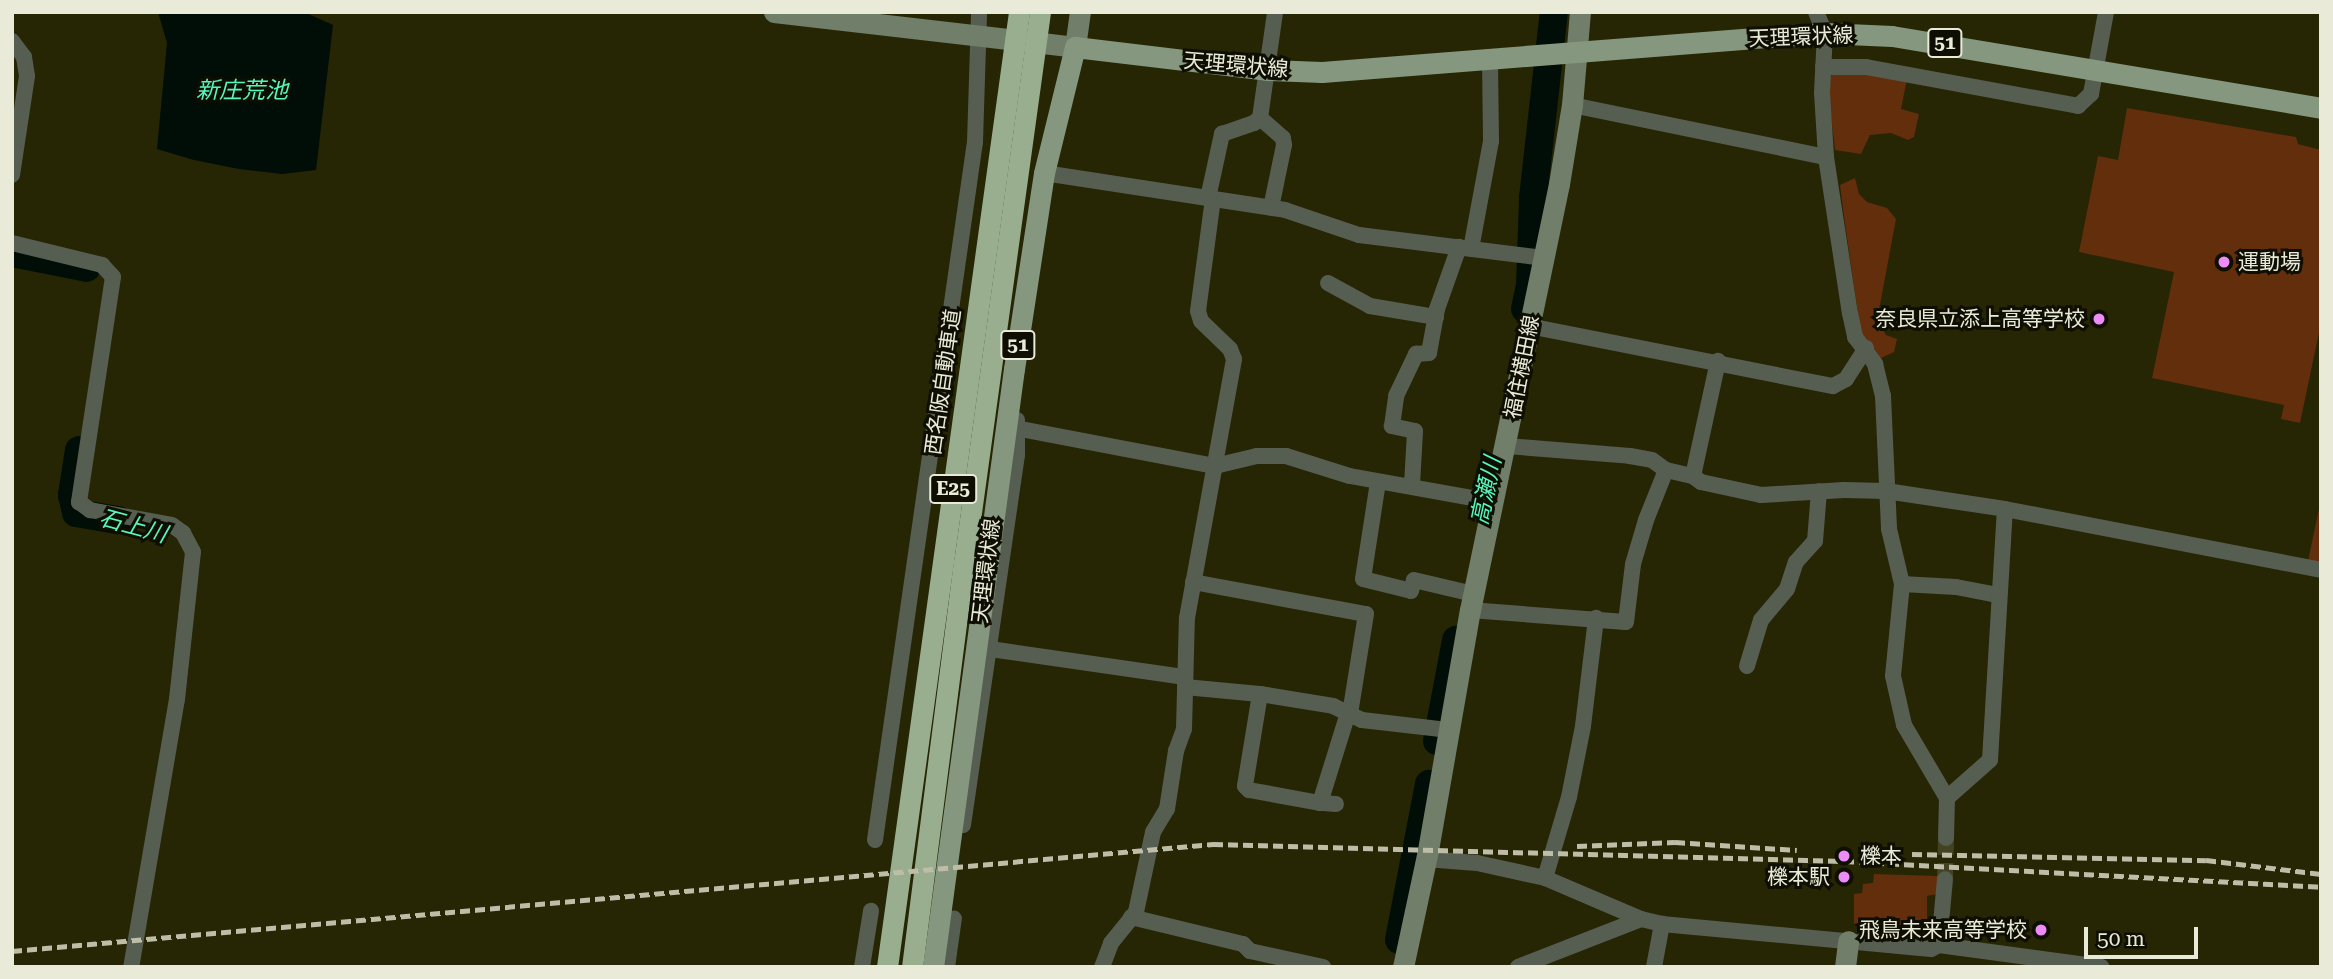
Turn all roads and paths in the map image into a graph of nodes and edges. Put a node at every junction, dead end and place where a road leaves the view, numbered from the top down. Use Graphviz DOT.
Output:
graph roads {
  1 [pos="774,12"];
  2 [pos="979,12"];
  3 [pos="1019,12"];
  4 [pos="1040,12"];
  5 [pos="1080,12"];
  6 [pos="1275,12"];
  7 [pos="1580,12"];
  8 [pos="1816,12"];
  9 [pos="2106,12"];
  10 [pos="1825,33"];
  11 [pos="976,35"];
  12 [pos="12,41"];
  13 [pos="1075,47"];
  14 [pos="1572,52"];
  15 [pos="1490,59"];
  16 [pos="1823,67"];
  17 [pos="1267,70"];
  18 [pos="2095,71"];
  19 [pos="1572,105"];
  20 [pos="2321,108"];
  21 [pos="1260,118"];
  22 [pos="1826,157"];
  23 [pos="1044,173"];
  24 [pos="12,175"];
  25 [pos="1211,199"];
  26 [pos="1271,208"];
  27 [pos="12,243"];
  28 [pos="1465,248"];
  29 [pos="1544,258"];
  30 [pos="1328,283"];
  31 [pos="1436,317"];
  32 [pos="1529,326"];
  33 [pos="1866,348"];
  34 [pos="1718,360"];
  35 [pos="1011,427"];
  36 [pos="1507,446"];
  37 [pos="1215,466"];
  38 [pos="1666,470"];
  39 [pos="1693,476"];
  40 [pos="1378,482"];
  41 [pos="1412,485"];
  42 [pos="1819,491"];
  43 [pos="1886,491"];
  44 [pos="1494,502"];
  45 [pos="2005,509"];
  46 [pos="2321,570"];
  47 [pos="1193,582"];
  48 [pos="1902,584"];
  49 [pos="1998,595"];
  50 [pos="1472,602"];
  51 [pos="1596,618"];
  52 [pos="983,647"];
  53 [pos="1747,666"];
  54 [pos="1185,682"];
  55 [pos="1260,694"];
  56 [pos="1349,713"];
  57 [pos="1442,729"];
  58 [pos="1947,798"];
  59 [pos="963,825"];
  60 [pos="1946,838"];
  61 [pos="875,840"];
  62 [pos="1426,859"];
  63 [pos="1545,878"];
  64 [pos="1945,879"];
  65 [pos="871,911"];
  66 [pos="1131,917"];
  67 [pos="954,918"];
  68 [pos="1640,919"];
  69 [pos="1662,924"];
  70 [pos="1848,941"];
  71 [pos="1939,945"];
  72 [pos="131,967"];
  73 [pos="862,967"];
  74 [pos="887,967"];
  75 [pos="912,967"];
  76 [pos="933,967"];
  77 [pos="947,967"];
  78 [pos="1102,967"];
  79 [pos="1323,967"];
  80 [pos="1403,967"];
  81 [pos="1518,967"];
  82 [pos="1654,967"];
  83 [pos="1845,967"];
  84 [pos="2102,967"];
  1 -- 11 [label="main road"];
  2 -- 11 [label="street"];
  3 -- 74 [label="highway, 西名阪自動車道 / E25"];
  4 -- 75 [label="highway, E25"];
  5 -- 13 [label="main road"];
  6 -- 17 [label="street"];
  7 -- 14 [label="main road, 福住横田線"];
  8 -- 10 [label="street"];
  9 -- 18 [label="street"];
  10 -- 14 [label="main road, 天理環状線 / 51"];
  10 -- 16 [label="street"];
  10 -- 18 [label="main road, 天理環状線 / 51"];
  11 -- 13 [label="main road"];
  11 -- 61 [label="street"];
  12 -- 24 [label="street"];
  13 -- 17 [label="main road, 天理環状線 / 51"];
  13 -- 23 [label="main road, 天理環状線 / 51"];
  14 -- 15 [label="main road, 天理環状線 / 51"];
  14 -- 19 [label="main road, 福住横田線"];
  15 -- 17 [label="main road, 天理環状線 / 51"];
  15 -- 28 [label="street"];
  16 -- 18 [label="street"];
  16 -- 22 [label="street"];
  17 -- 21 [label="street"];
  18 -- 20 [label="main road, 天理環状線 / 51"];
  19 -- 22 [label="street"];
  19 -- 29 [label="main road, 福住横田線"];
  21 -- 25 [label="street"];
  21 -- 26 [label="street"];
  22 -- 33 [label="street"];
  23 -- 25 [label="street"];
  23 -- 35 [label="main road, 天理環状線 / 51"];
  25 -- 26 [label="street"];
  25 -- 37 [label="street"];
  26 -- 28 [label="street"];
  27 -- 72 [label="street"];
  28 -- 29 [label="street"];
  28 -- 31 [label="street"];
  29 -- 32 [label="main road, 福住横田線"];
  30 -- 31 [label="street"];
  31 -- 41 [label="street"];
  32 -- 34 [label="street"];
  32 -- 36 [label="main road, 福住横田線"];
  33 -- 34 [label="street"];
  33 -- 43 [label="street"];
  34 -- 39 [label="street"];
  35 -- 37 [label="street"];
  35 -- 52 [label="main road, 天理環状線 / 51"];
  36 -- 38 [label="street"];
  36 -- 44 [label="main road, 福住横田線"];
  37 -- 40 [label="street"];
  37 -- 47 [label="street"];
  38 -- 39 [label="street"];
  38 -- 51 [label="street"];
  39 -- 42 [label="street"];
  40 -- 41 [label="street"];
  40 -- 50 [label="street"];
  41 -- 44 [label="street"];
  42 -- 43 [label="street"];
  42 -- 53 [label="street"];
  43 -- 45 [label="street"];
  43 -- 48 [label="street"];
  44 -- 50 [label="main road, 福住横田線"];
  45 -- 46 [label="street"];
  45 -- 49 [label="street"];
  47 -- 54 [label="street"];
  47 -- 56 [label="street"];
  48 -- 49 [label="street"];
  48 -- 58 [label="street"];
  49 -- 58 [label="street"];
  50 -- 51 [label="street"];
  50 -- 57 [label="main road, 福住横田線"];
  51 -- 63 [label="street"];
  52 -- 54 [label="street"];
  52 -- 59 [label="street"];
  52 -- 76 [label="main road, 天理環状線 / 51"];
  54 -- 55 [label="street"];
  54 -- 66 [label="street"];
  55 -- 56 [label="street"];
  55 -- 56 [label="street"];
  56 -- 57 [label="street"];
  57 -- 62 [label="main road, 福住横田線"];
  58 -- 60 [label="street"];
  62 -- 63 [label="street"];
  62 -- 80 [label="main road, 福住横田線"];
  63 -- 68 [label="street"];
  64 -- 71 [label="street"];
  65 -- 73 [label="street"];
  66 -- 78 [label="street"];
  66 -- 79 [label="street"];
  67 -- 77 [label="street"];
  68 -- 69 [label="street"];
  68 -- 81 [label="street"];
  69 -- 70 [label="street"];
  69 -- 82 [label="street"];
  70 -- 71 [label="street"];
  70 -- 83 [label="main road"];
  71 -- 84 [label="street"];
}
